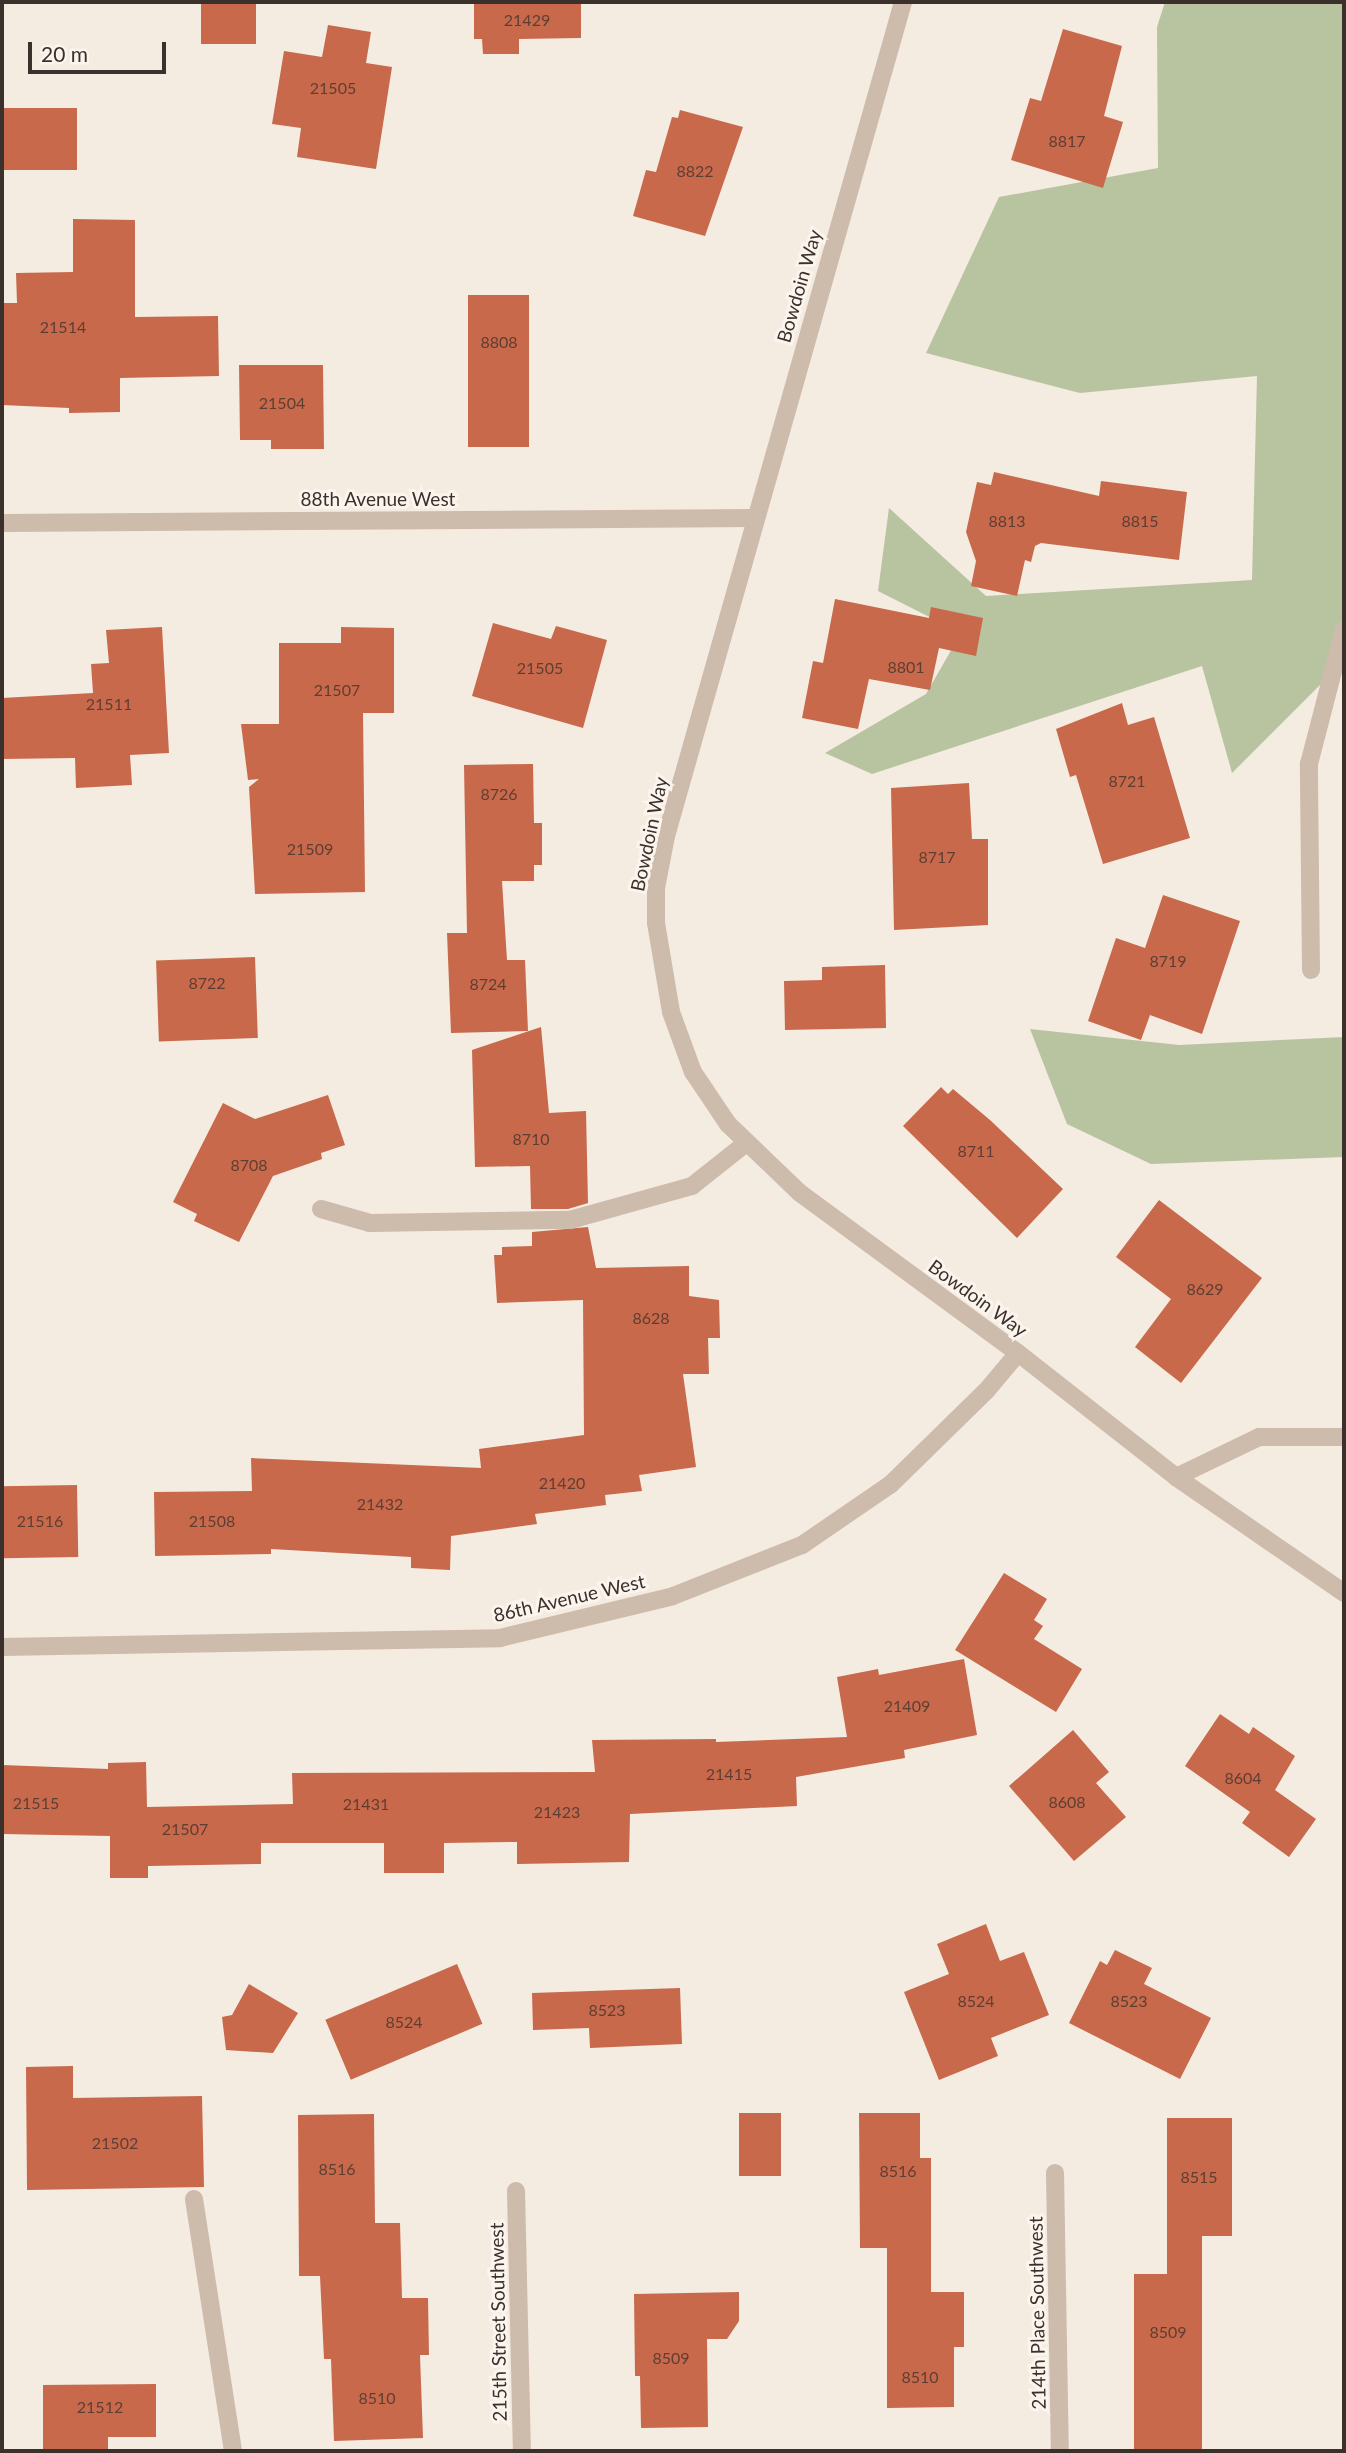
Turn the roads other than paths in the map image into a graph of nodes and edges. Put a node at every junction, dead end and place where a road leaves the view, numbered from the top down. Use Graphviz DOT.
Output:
graph roads {
  1 [pos="903,2"];
  2 [pos="754,519"];
  3 [pos="2,523"];
  4 [pos="1344,629"];
  5 [pos="1311,970"];
  6 [pos="745,1144"];
  7 [pos="321,1209"];
  8 [pos="1018,1353"];
  9 [pos="1344,1437"];
  10 [pos="1176,1477"];
  11 [pos="1344,1594"];
  12 [pos="2,1647"];
  13 [pos="1055,2173"];
  14 [pos="516,2191"];
  15 [pos="194,2199"];
  16 [pos="233,2451"];
  17 [pos="522,2451"];
  18 [pos="1060,2451"];
  1 -- 2 [label="street, Bowdoin Way"];
  2 -- 3 [label="street, 88th Avenue West"];
  2 -- 6 [label="street, Bowdoin Way"];
  4 -- 5 [label="street"];
  6 -- 7 [label="street"];
  6 -- 8 [label="street, Bowdoin Way"];
  8 -- 10 [label="street, Bowdoin Way"];
  8 -- 12 [label="street, 86th Avenue West"];
  9 -- 10 [label="street"];
  10 -- 11 [label="street, Bowdoin Way"];
  13 -- 18 [label="street, 214th Place Southwest"];
  14 -- 17 [label="street, 215th Street Southwest"];
  15 -- 16 [label="street"];
}
